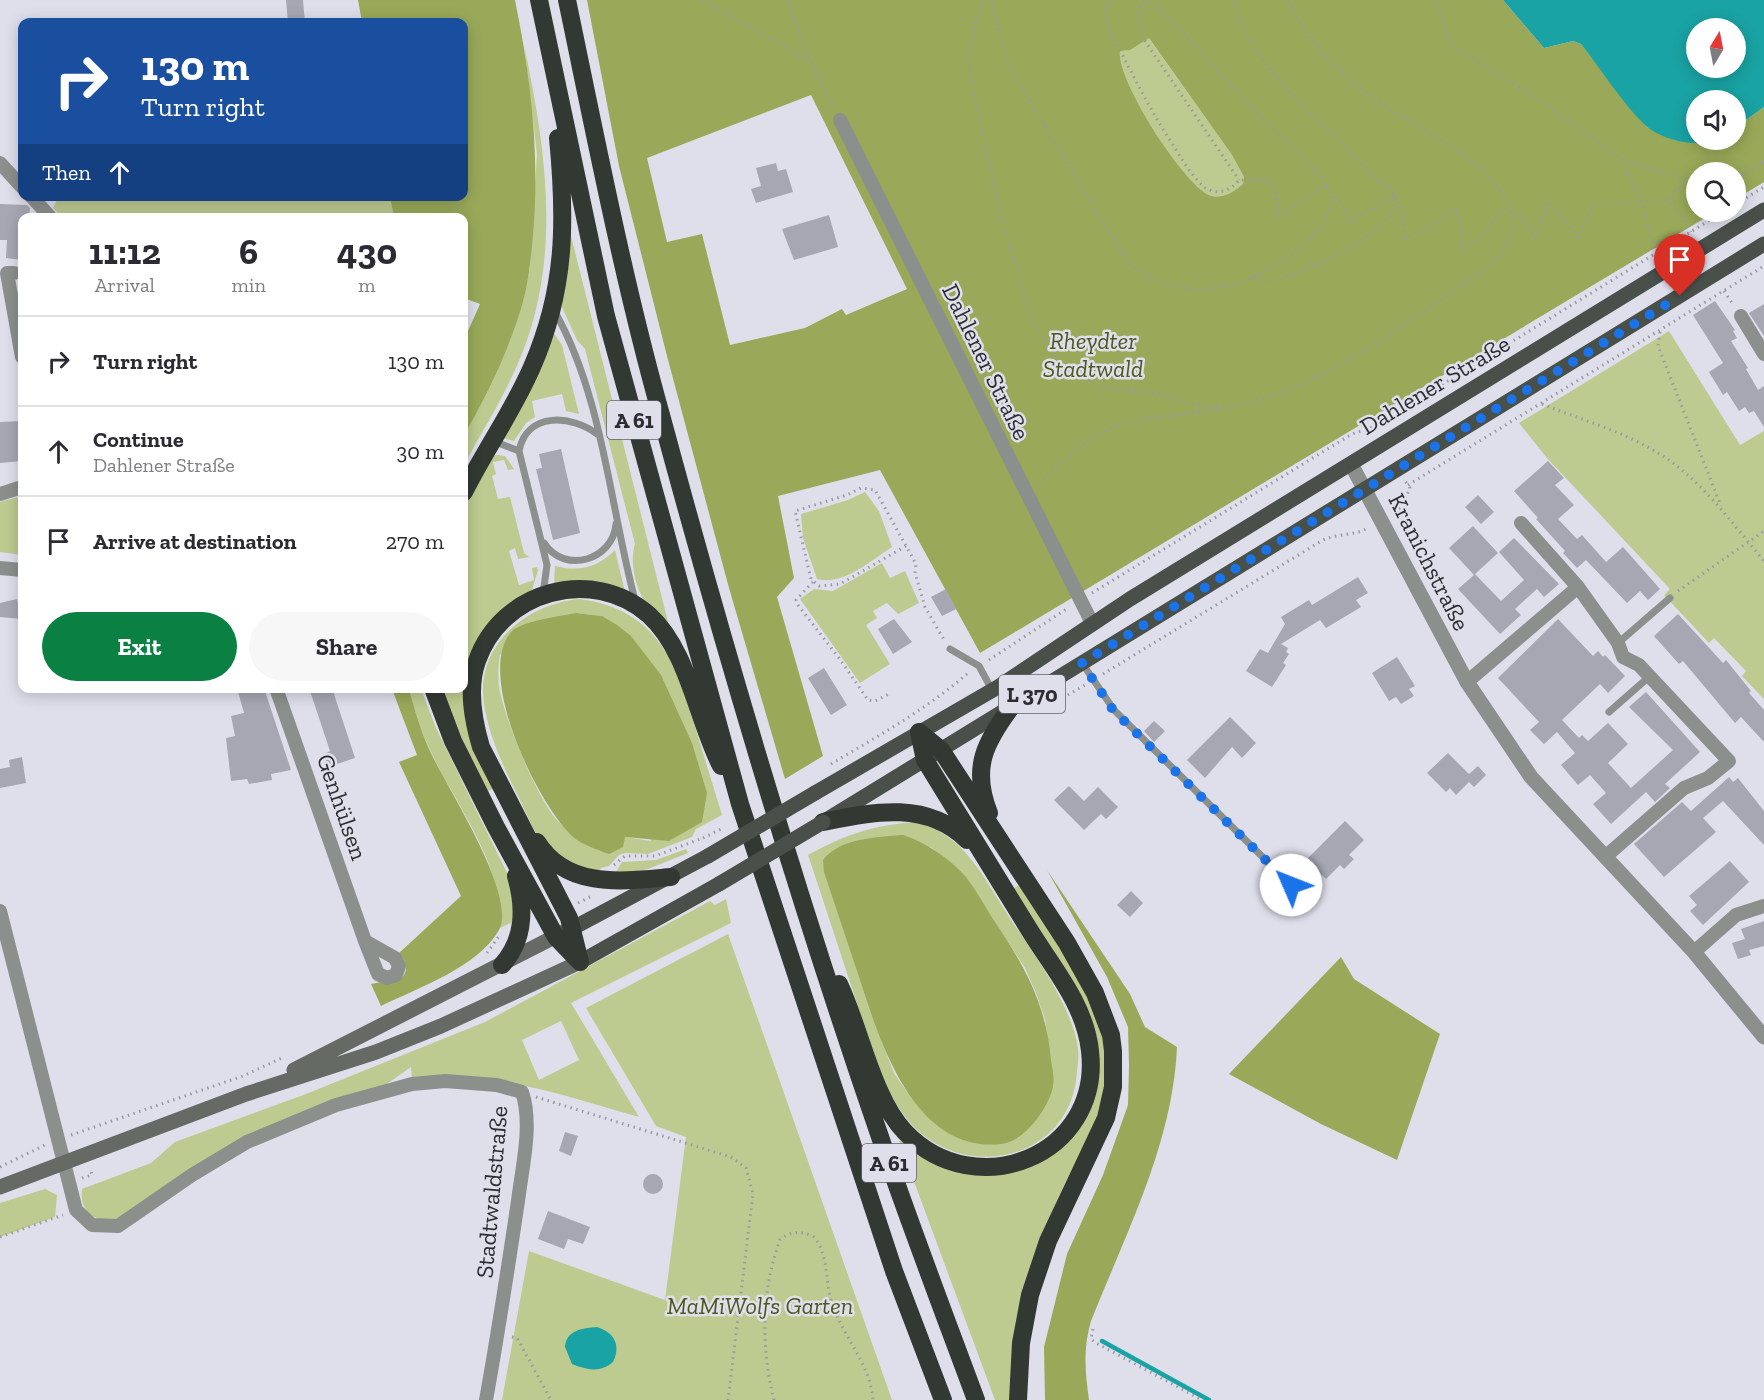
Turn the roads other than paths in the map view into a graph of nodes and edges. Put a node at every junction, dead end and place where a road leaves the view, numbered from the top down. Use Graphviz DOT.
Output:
graph roads {
  1 [pos="539,0"];
  2 [pos="567,0"];
  3 [pos="546,32"];
  4 [pos="840,120"];
  5 [pos="0,163"];
  6 [pos="18,183"];
  7 [pos="1764,210"];
  8 [pos="1764,244"];
  9 [pos="7,272"];
  10 [pos="552,307"];
  11 [pos="1741,316"];
  12 [pos="18,334"];
  13 [pos="1764,354"];
  14 [pos="597,434"];
  15 [pos="493,441"];
  16 [pos="519,451"];
  17 [pos="1351,464"];
  18 [pos="468,485"];
  19 [pos="18,488"];
  20 [pos="1366,489"];
  21 [pos="0,494"];
  22 [pos="617,519"];
  23 [pos="1521,523"];
  24 [pos="540,537"];
  25 [pos="0,568"];
  26 [pos="18,570"];
  27 [pos="1578,587"];
  28 [pos="543,594"];
  29 [pos="1670,598"];
  30 [pos="637,605"];
  31 [pos="1092,623"];
  32 [pos="1618,643"];
  33 [pos="950,649"];
  34 [pos="1082,663"];
  35 [pos="1650,676"];
  36 [pos="1467,682"];
  37 [pos="992,690"];
  38 [pos="278,693"];
  39 [pos="436,693"];
  40 [pos="1012,706"];
  41 [pos="1609,712"];
  42 [pos="919,732"];
  43 [pos="941,750"];
  44 [pos="925,760"];
  45 [pos="494,772"];
  46 [pos="740,804"];
  47 [pos="823,822"];
  48 [pos="496,827"];
  49 [pos="1001,843"];
  50 [pos="983,855"];
  51 [pos="1605,856"];
  52 [pos="672,877"];
  53 [pos="1290,881"];
  54 [pos="1764,906"];
  55 [pos="0,911"];
  56 [pos="810,924"];
  57 [pos="573,928"];
  58 [pos="556,937"];
  59 [pos="365,942"];
  60 [pos="1694,952"];
  61 [pos="580,962"];
  62 [pos="502,965"];
  63 [pos="1764,1037"];
  64 [pos="246,1094"];
  65 [pos="64,1163"];
  66 [pos="0,1187"];
  67 [pos="486,1400"];
  68 [pos="943,1400"];
  69 [pos="976,1400"];
  70 [pos="1018,1400"];
  1 -- 3 [label="highway, A 61"];
  2 -- 56 [label="highway, A 61"];
  3 -- 10 [label="highway"];
  3 -- 46 [label="highway, A 61"];
  4 -- 31 [label="street, Dahlener Straße"];
  5 -- 6 [label="street"];
  7 -- 17 [label="main road, Dahlener Straße / L 370"];
  8 -- 20 [label="main road, L 370"];
  9 -- 12 [label="street"];
  10 -- 14 [label="lane"];
  10 -- 15 [label="highway"];
  11 -- 13 [label="street"];
  14 -- 16 [label="lane"];
  14 -- 22 [label="lane"];
  15 -- 16 [label="lane"];
  15 -- 18 [label="highway"];
  16 -- 24 [label="lane"];
  17 -- 20 [label="street, Kranichstraße"];
  17 -- 31 [label="main road, Dahlener Straße / L 370"];
  19 -- 21 [label="street"];
  20 -- 34 [label="main road, L 370"];
  20 -- 36 [label="street, Kranichstraße"];
  22 -- 24 [label="lane"];
  22 -- 30 [label="lane"];
  23 -- 27 [label="street"];
  24 -- 28 [label="lane"];
  25 -- 26 [label="street"];
  27 -- 32 [label="street"];
  27 -- 36 [label="street"];
  28 -- 30 [label="highway"];
  28 -- 45 [label="highway"];
  29 -- 32 [label="lane"];
  30 -- 46 [label="highway"];
  31 -- 37 [label="main road, L 370"];
  32 -- 35 [label="street"];
  33 -- 37 [label="lane"];
  34 -- 40 [label="main road, L 370"];
  34 -- 53 [label="lane"];
  35 -- 41 [label="lane"];
  35 -- 51 [label="street"];
  36 -- 51 [label="street, Kranichstraße"];
  37 -- 42 [label="main road, L 370"];
  38 -- 59 [label="street, Genhülsen"];
  39 -- 48 [label="highway"];
  40 -- 43 [label="main road, L 370"];
  40 -- 49 [label="highway"];
  42 -- 43 [label="highway"];
  42 -- 44 [label="highway"];
  42 -- 52 [label="main road, L 370, bridge"];
  43 -- 44 [label="main road, L 370"];
  43 -- 49 [label="highway"];
  44 -- 47 [label="main road, L 370"];
  44 -- 50 [label="highway"];
  45 -- 52 [label="highway"];
  45 -- 57 [label="highway"];
  46 -- 68 [label="highway, A 61"];
  47 -- 50 [label="highway"];
  47 -- 61 [label="main road, L 370, bridge"];
  48 -- 58 [label="highway"];
  48 -- 62 [label="highway"];
  49 -- 70 [label="highway"];
  50 -- 56 [label="highway"];
  51 -- 60 [label="street, Kranichstraße"];
  52 -- 57 [label="main road, L 370"];
  54 -- 60 [label="street"];
  55 -- 65 [label="street"];
  56 -- 69 [label="highway, A 61"];
  57 -- 58 [label="main road, L 370"];
  57 -- 61 [label="highway"];
  58 -- 61 [label="highway"];
  58 -- 62 [label="main road, L 370"];
  60 -- 63 [label="street, Kranichstraße"];
  61 -- 64 [label="main road, L 370"];
  62 -- 64 [label="main road, L 370"];
  64 -- 65 [label="main road, L 370"];
  65 -- 66 [label="main road, L 370"];
  65 -- 67 [label="street, Stadtwaldstraße"];
}
